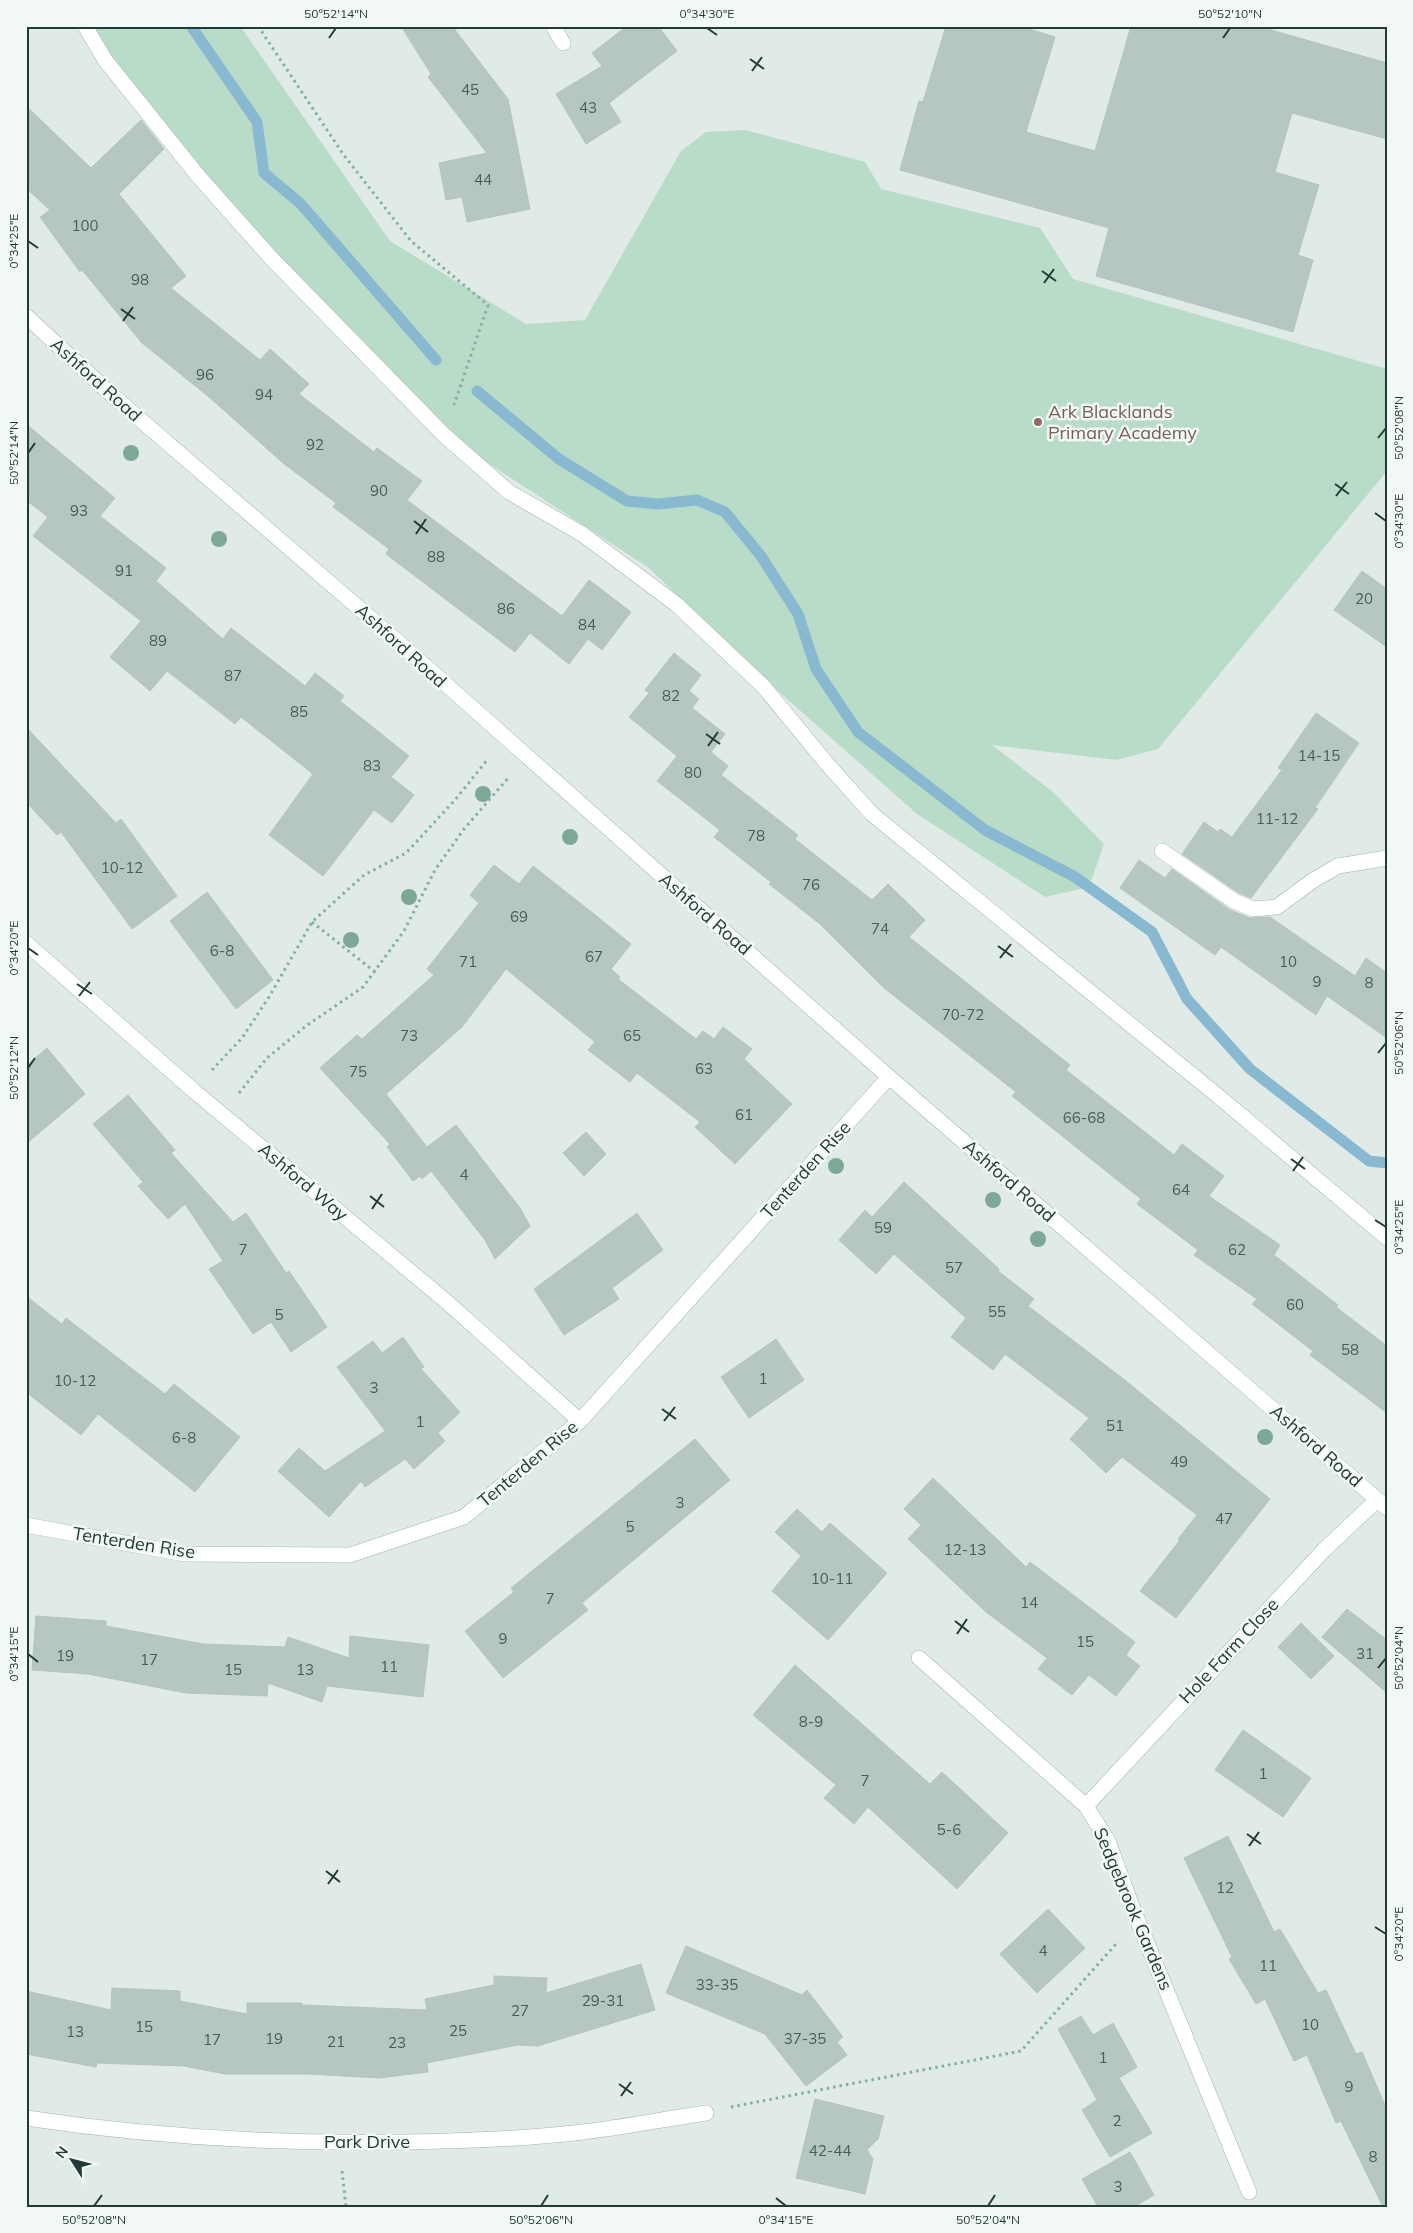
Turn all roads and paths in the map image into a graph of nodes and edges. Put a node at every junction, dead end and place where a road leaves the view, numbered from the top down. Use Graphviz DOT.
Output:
graph roads {
  1 [pos="85,26"];
  2 [pos="258,26"];
  3 [pos="553,26"];
  4 [pos="563,44"];
  5 [pos="26,316"];
  6 [pos="444,435"];
  7 [pos="505,738"];
  8 [pos="527,757"];
  9 [pos="1162,851"];
  10 [pos="1387,858"];
  11 [pos="312,922"];
  12 [pos="26,942"];
  13 [pos="375,972"];
  14 [pos="889,1077"];
  15 [pos="194,1091"];
  16 [pos="221,1114"];
  17 [pos="1387,1238"];
  18 [pos="580,1420"];
  19 [pos="1382,1504"];
  20 [pos="26,1525"];
  21 [pos="919,1658"];
  22 [pos="1086,1806"];
  23 [pos="1133,1909"];
  24 [pos="706,2113"];
  25 [pos="26,2118"];
  26 [pos="339,2143"];
  27 [pos="1249,2192"];
  28 [pos="346,2207"];
  1 -- 6 [label="street"];
  2 -- 6 [label="path"];
  3 -- 4 [label="street"];
  5 -- 7 [label="street, Ashford Road"];
  6 -- 17 [label="street"];
  7 -- 8 [label="street, Ashford Road"];
  7 -- 11 [label="path"];
  8 -- 13 [label="path"];
  8 -- 14 [label="street, Ashford Road"];
  9 -- 10 [label="street"];
  11 -- 13 [label="path"];
  11 -- 15 [label="path"];
  12 -- 15 [label="street, Ashford Way"];
  13 -- 16 [label="path"];
  14 -- 18 [label="street, Tenterden Rise"];
  14 -- 19 [label="street, Ashford Road"];
  15 -- 16 [label="street, Ashford Way"];
  16 -- 18 [label="street, Ashford Way"];
  18 -- 20 [label="street, Tenterden Rise"];
  19 -- 22 [label="street, Hole Farm Close"];
  21 -- 22 [label="street, Sedgebrook Gardens"];
  22 -- 23 [label="street, Sedgebrook Gardens"];
  23 -- 24 [label="path"];
  23 -- 27 [label="street, Sedgebrook Gardens"];
  24 -- 26 [label="street, Park Drive"];
  25 -- 26 [label="street, Park Drive"];
  26 -- 28 [label="path"];
}
